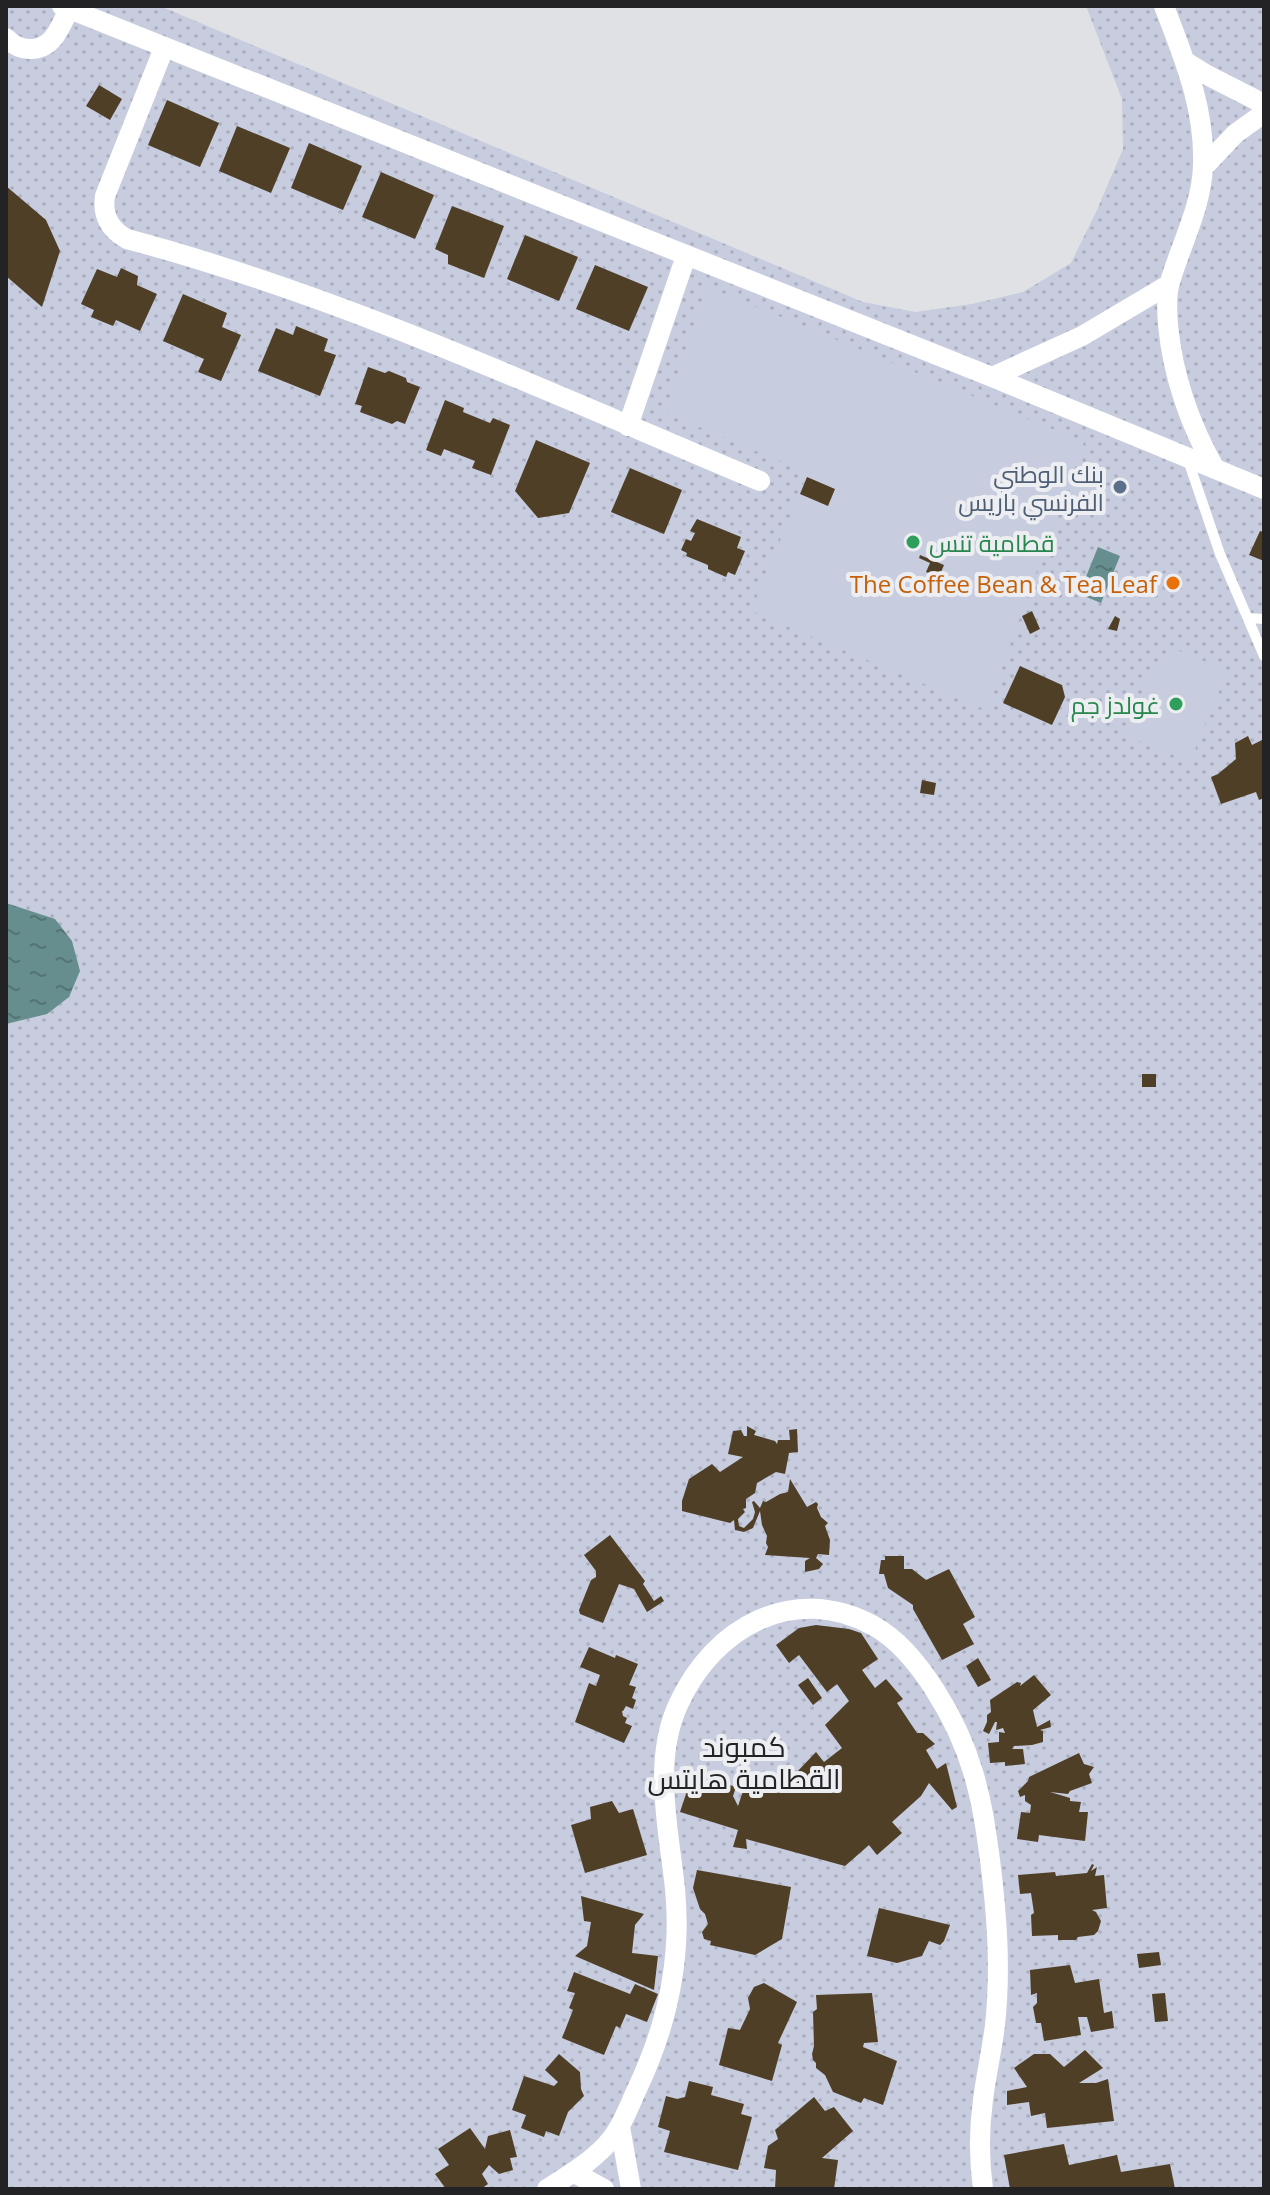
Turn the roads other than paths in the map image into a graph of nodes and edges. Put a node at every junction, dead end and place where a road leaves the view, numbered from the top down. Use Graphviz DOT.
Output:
graph roads {
  1 [pos="1164,6"];
  2 [pos="66,8"];
  3 [pos="6,38"];
  4 [pos="164,48"];
  5 [pos="1186,62"];
  6 [pos="1264,104"];
  7 [pos="1264,113"];
  8 [pos="1203,168"];
  9 [pos="686,256"];
  10 [pos="1168,285"];
  11 [pos="992,377"];
  12 [pos="628,426"];
  13 [pos="1187,458"];
  14 [pos="1215,469"];
  15 [pos="760,481"];
  16 [pos="1264,489"];
  17 [pos="1249,618"];
  18 [pos="1264,619"];
  19 [pos="1264,656"];
  20 [pos="620,2127"];
  21 [pos="573,2172"];
  22 [pos="547,2189"];
  23 [pos="604,2189"];
  24 [pos="631,2189"];
  25 [pos="983,2189"];
  1 -- 5 [label="street"];
  2 -- 3 [label="street"];
  2 -- 4 [label="street"];
  4 -- 9 [label="street"];
  4 -- 12 [label="street"];
  5 -- 6 [label="street"];
  5 -- 8 [label="street"];
  7 -- 8 [label="street"];
  8 -- 10 [label="street"];
  9 -- 11 [label="street"];
  9 -- 12 [label="street"];
  10 -- 11 [label="street"];
  10 -- 14 [label="street"];
  11 -- 13 [label="street"];
  12 -- 15 [label="street"];
  13 -- 14 [label="street"];
  13 -- 17 [label="lane"];
  14 -- 16 [label="street"];
  17 -- 18 [label="lane"];
  17 -- 19 [label="lane"];
  20 -- 21 [label="street"];
  20 -- 24 [label="street"];
  20 -- 25 [label="street"];
  21 -- 22 [label="street"];
  21 -- 23 [label="street"];
}
